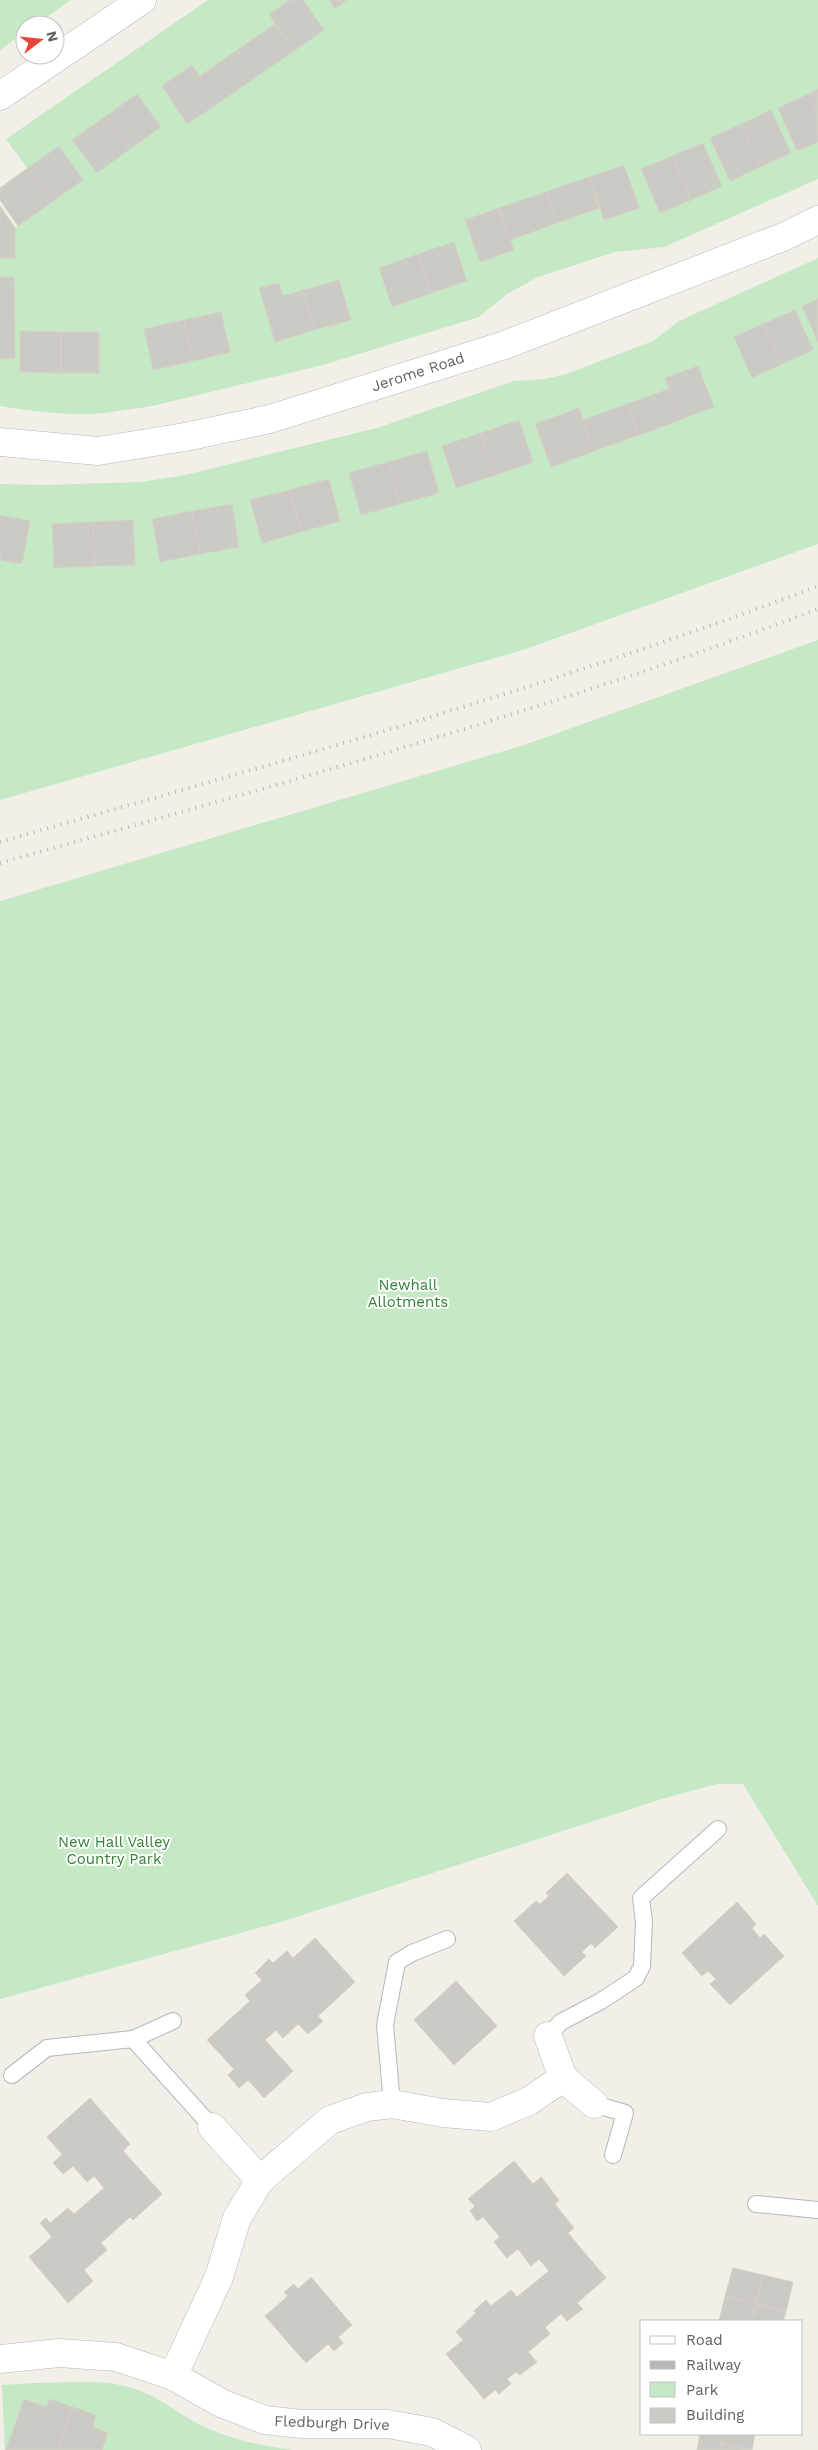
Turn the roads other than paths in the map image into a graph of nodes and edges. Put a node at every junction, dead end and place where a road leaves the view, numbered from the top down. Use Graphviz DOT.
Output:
graph roads {
  1 [pos="142,0"];
  2 [pos="0,96"];
  3 [pos="818,220"];
  4 [pos="0,442"];
  5 [pos="718,1829"];
  6 [pos="447,1939"];
  7 [pos="172,2021"];
  8 [pos="548,2036"];
  9 [pos="133,2039"];
  10 [pos="12,2075"];
  11 [pos="563,2078"];
  12 [pos="392,2104"];
  13 [pos="594,2104"];
  14 [pos="212,2127"];
  15 [pos="613,2155"];
  16 [pos="260,2180"];
  17 [pos="756,2204"];
  18 [pos="818,2210"];
  19 [pos="0,2359"];
  20 [pos="173,2376"];
  21 [pos="467,2450"];
  1 -- 2 [label="street"];
  3 -- 4 [label="street, Jerome Road"];
  5 -- 8 [label="lane"];
  6 -- 12 [label="lane"];
  7 -- 9 [label="lane"];
  8 -- 11 [label="street"];
  9 -- 10 [label="lane"];
  9 -- 14 [label="lane"];
  11 -- 12 [label="street"];
  11 -- 13 [label="street"];
  12 -- 16 [label="street"];
  13 -- 15 [label="lane"];
  14 -- 16 [label="street"];
  16 -- 20 [label="street"];
  17 -- 18 [label="lane"];
  19 -- 20 [label="street, Fledburgh Drive"];
  20 -- 21 [label="street, Fledburgh Drive"];
}
